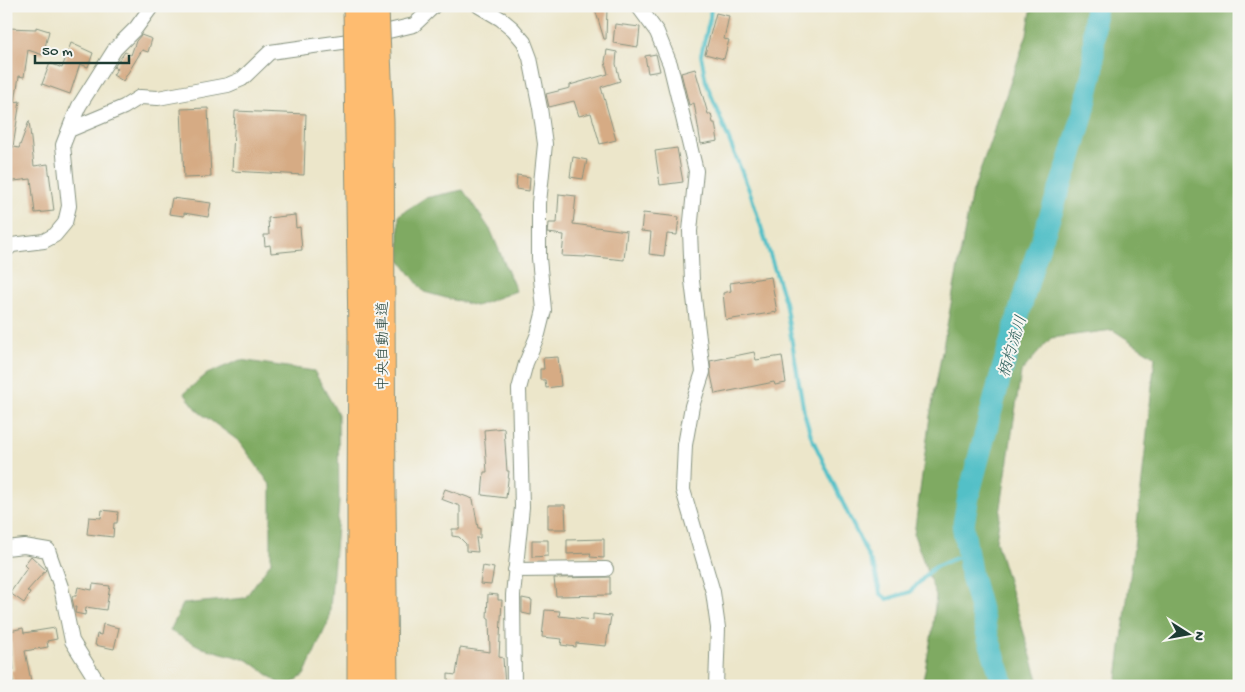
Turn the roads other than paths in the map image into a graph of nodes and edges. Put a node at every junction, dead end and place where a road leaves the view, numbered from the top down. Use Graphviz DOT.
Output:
graph roads {
  1 [pos="152,6"];
  2 [pos="434,6"];
  3 [pos="479,6"];
  4 [pos="638,6"];
  5 [pos="366,7"];
  6 [pos="69,130"];
  7 [pos="6,250"];
  8 [pos="372,501"];
  9 [pos="6,548"];
  10 [pos="606,569"];
  11 [pos="515,570"];
  12 [pos="100,686"];
  13 [pos="360,686"];
  14 [pos="385,686"];
  15 [pos="514,686"];
  16 [pos="716,686"];
  1 -- 6 [label="street"];
  2 -- 6 [label="street"];
  3 -- 11 [label="street"];
  4 -- 16 [label="street"];
  5 -- 8 [label="highway, 中央自動車道, bridge"];
  6 -- 7 [label="street"];
  8 -- 13 [label="highway, 中央自動車道"];
  8 -- 14 [label="highway, 中央自動車道"];
  9 -- 12 [label="street"];
  10 -- 11 [label="street"];
  11 -- 15 [label="street"];
}
